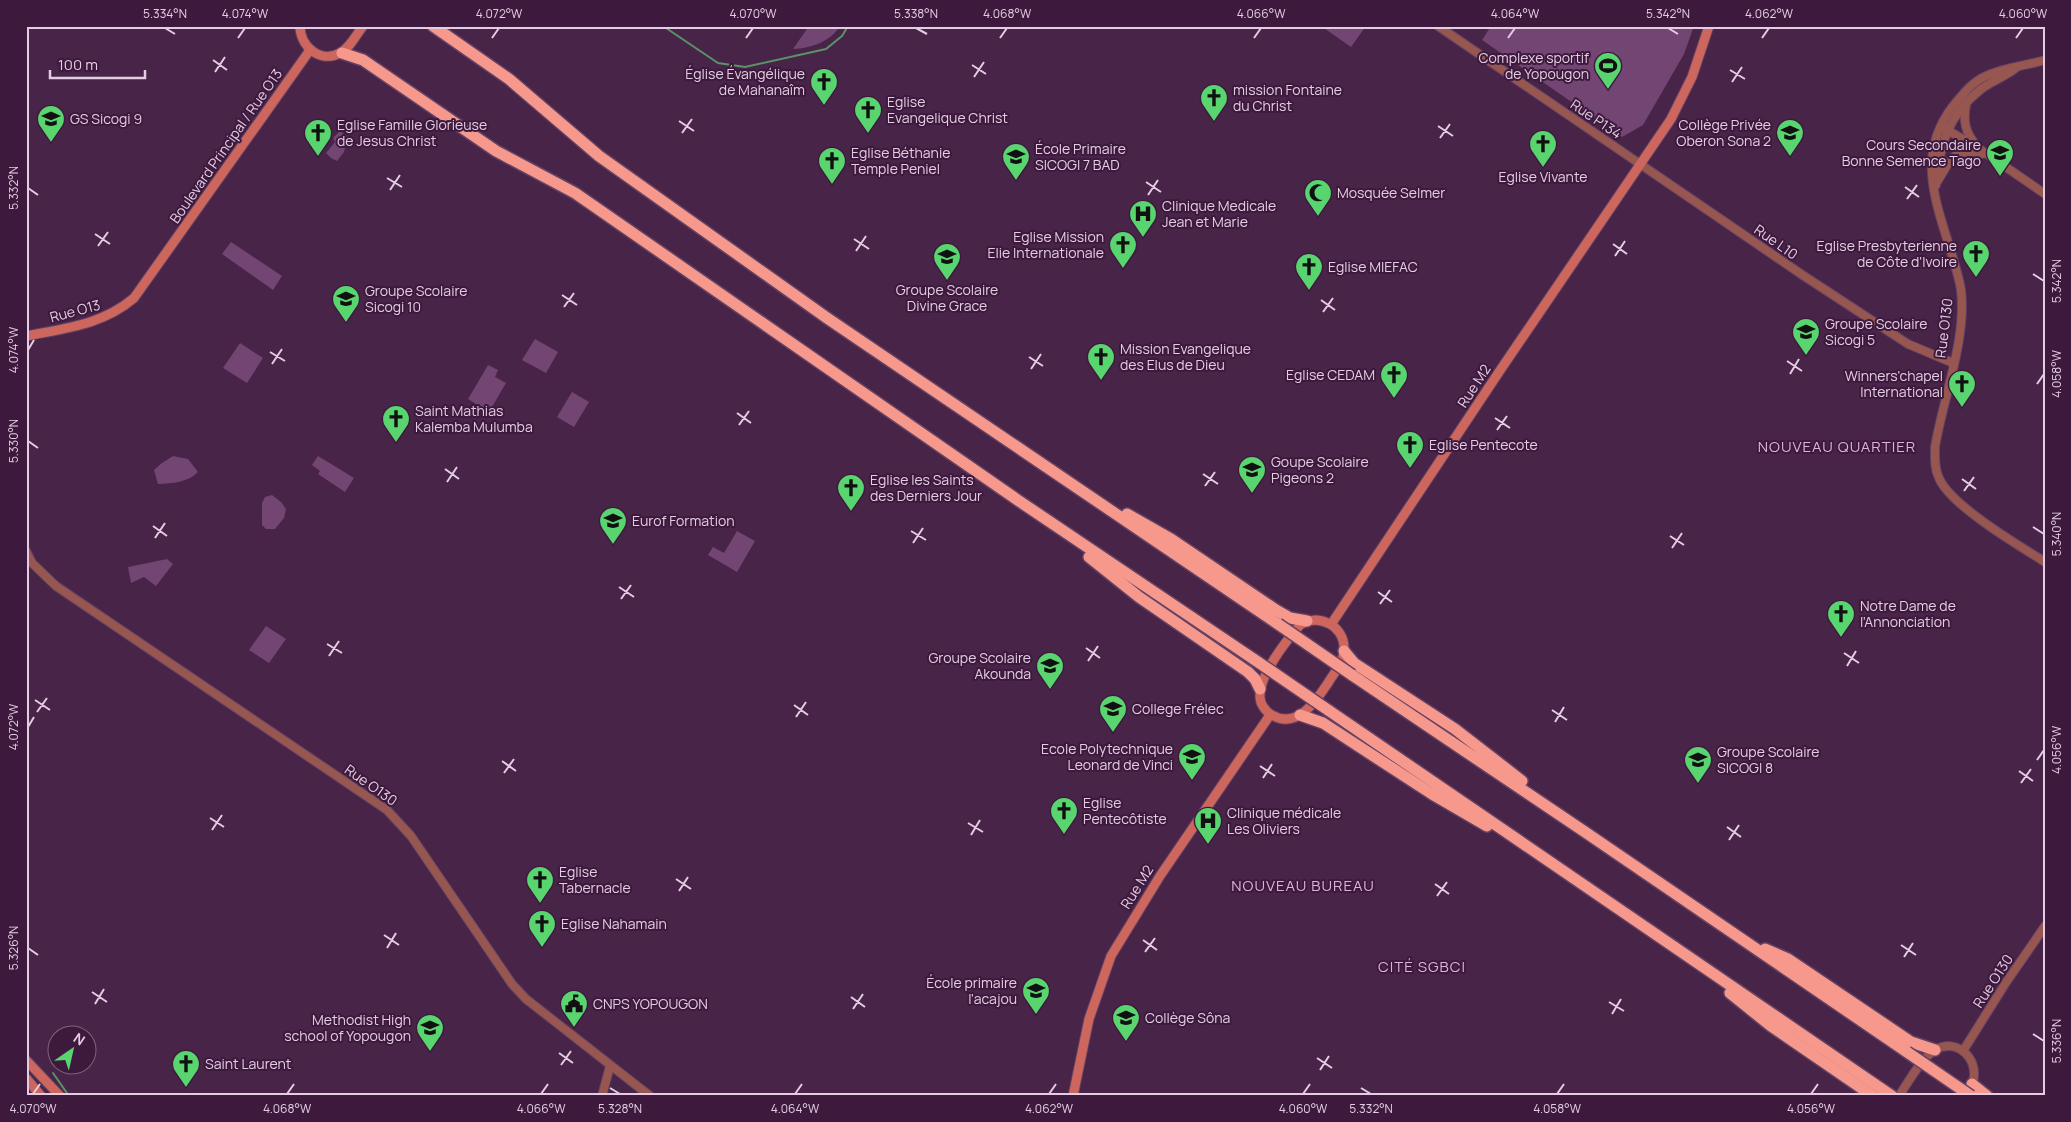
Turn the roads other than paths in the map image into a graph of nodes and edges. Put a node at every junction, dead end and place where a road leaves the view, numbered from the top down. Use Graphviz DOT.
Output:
graph roads {
  1 [pos="300,26"];
  2 [pos="362,26"];
  3 [pos="433,26"];
  4 [pos="1438,26"];
  5 [pos="1709,26"];
  6 [pos="310,50"];
  7 [pos="342,53"];
  8 [pos="2045,60"];
  9 [pos="2016,68"];
  10 [pos="1966,102"];
  11 [pos="1944,127"];
  12 [pos="1981,150"];
  13 [pos="1994,158"];
  14 [pos="1640,164"];
  15 [pos="1936,184"];
  16 [pos="2045,194"];
  17 [pos="1935,195"];
  18 [pos="164,258"];
  19 [pos="26,336"];
  20 [pos="1953,363"];
  21 [pos="1047,467"];
  22 [pos="1019,501"];
  23 [pos="26,551"];
  24 [pos="2045,562"];
  25 [pos="1307,621"];
  26 [pos="1332,623"];
  27 [pos="1344,650"];
  28 [pos="1260,688"];
  29 [pos="1270,715"];
  30 [pos="1300,715"];
  31 [pos="1588,834"];
  32 [pos="1561,870"];
  33 [pos="2045,926"];
  34 [pos="1743,940"];
  35 [pos="1935,1050"];
  36 [pos="1963,1051"];
  37 [pos="26,1060"];
  38 [pos="610,1066"];
  39 [pos="26,1078"];
  40 [pos="1972,1084"];
  41 [pos="1877,1092"];
  42 [pos="41,1096"];
  43 [pos="60,1096"];
  44 [pos="602,1096"];
  45 [pos="650,1096"];
  46 [pos="1074,1096"];
  47 [pos="1892,1096"];
  48 [pos="1899,1096"];
  49 [pos="1966,1096"];
  50 [pos="1971,1096"];
  51 [pos="1987,1096"];
  1 -- 6 [label="main road"];
  2 -- 7 [label="main road"];
  3 -- 21 [label="highway"];
  4 -- 14 [label="street, Rue P134"];
  5 -- 14 [label="main road, Rue M2"];
  6 -- 7 [label="main road"];
  6 -- 18 [label="main road, Boulevard Principal / Rue O13"];
  7 -- 22 [label="highway"];
  8 -- 9 [label="street, Rue O130"];
  9 -- 10 [label="street, Rue O130"];
  9 -- 11 [label="street, Rue O130"];
  10 -- 11 [label="street, Rue O130"];
  10 -- 12 [label="street"];
  11 -- 12 [label="street"];
  11 -- 15 [label="street, Rue O130"];
  11 -- 17 [label="street, Rue O130"];
  12 -- 13 [label="street"];
  13 -- 15 [label="street"];
  13 -- 16 [label="street"];
  14 -- 20 [label="street, Rue L10"];
  14 -- 26 [label="main road, Rue M2"];
  15 -- 17 [label="street, Rue O130"];
  17 -- 20 [label="street, Rue O130"];
  18 -- 19 [label="main road, Rue O13"];
  20 -- 24 [label="street, Rue O130"];
  21 -- 25 [label="highway"];
  21 -- 31 [label="highway, bridge"];
  22 -- 28 [label="highway"];
  22 -- 32 [label="highway, bridge"];
  23 -- 38 [label="street, Rue O130"];
  25 -- 26 [label="main road"];
  25 -- 28 [label="main road"];
  26 -- 27 [label="main road"];
  27 -- 30 [label="main road"];
  27 -- 31 [label="highway"];
  28 -- 29 [label="main road"];
  29 -- 30 [label="main road"];
  29 -- 46 [label="main road, Rue M2"];
  30 -- 32 [label="highway"];
  31 -- 34 [label="highway"];
  32 -- 41 [label="highway"];
  33 -- 36 [label="street, Rue O130"];
  34 -- 35 [label="highway"];
  34 -- 50 [label="highway, bridge"];
  35 -- 36 [label="street"];
  35 -- 48 [label="street"];
  36 -- 40 [label="street"];
  37 -- 43 [label="main road"];
  38 -- 44 [label="street"];
  38 -- 45 [label="street, Rue O130"];
  39 -- 42 [label="main road"];
  40 -- 49 [label="street"];
  40 -- 51 [label="highway"];
  41 -- 47 [label="highway"];
}
